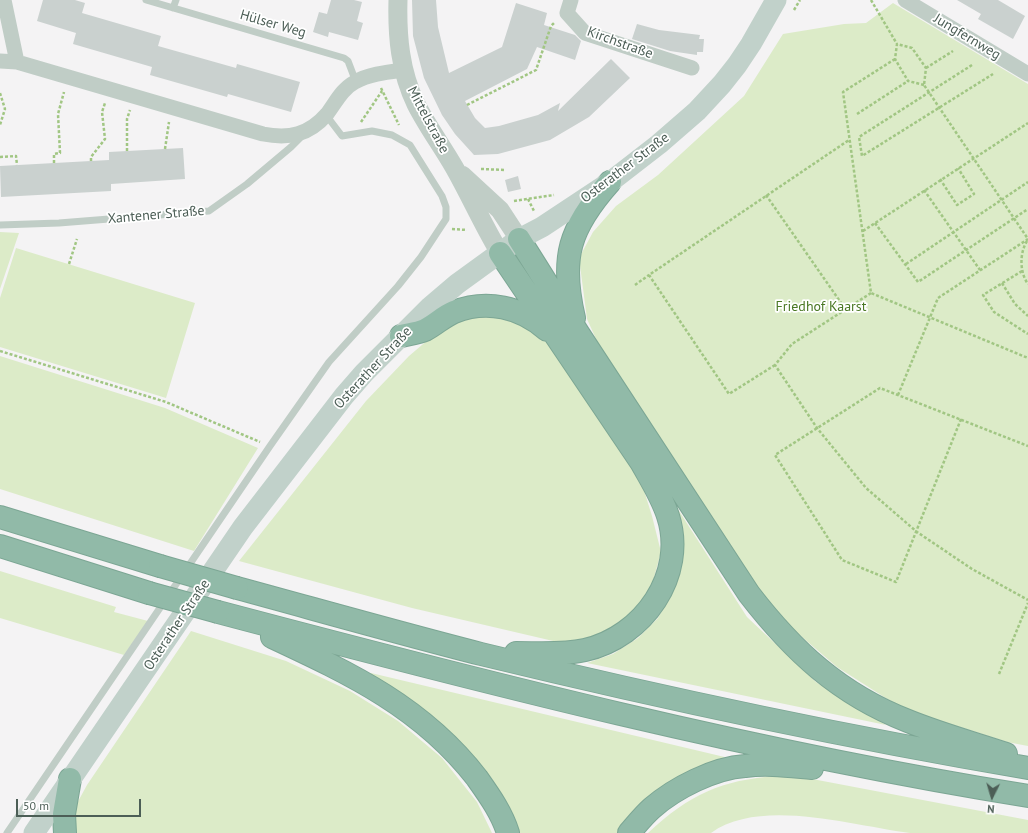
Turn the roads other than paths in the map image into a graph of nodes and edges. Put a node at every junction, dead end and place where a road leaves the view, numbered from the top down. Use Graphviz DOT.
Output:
graph roads {
  1 [pos="4,0"];
  2 [pos="146,0"];
  3 [pos="176,0"];
  4 [pos="398,0"];
  5 [pos="776,0"];
  6 [pos="905,0"];
  7 [pos="569,6"];
  8 [pos="173,8"];
  9 [pos="0,61"];
  10 [pos="17,62"];
  11 [pos="692,68"];
  12 [pos="403,70"];
  13 [pos="1028,74"];
  14 [pos="356,82"];
  15 [pos="326,115"];
  16 [pos="307,130"];
  17 [pos="454,167"];
  18 [pos="610,182"];
  19 [pos="0,225"];
  20 [pos="519,239"];
  21 [pos="500,252"];
  22 [pos="401,336"];
  23 [pos="571,340"];
  24 [pos="0,516"];
  25 [pos="0,546"];
  26 [pos="218,612"];
  27 [pos="481,654"];
  28 [pos="1028,761"];
  29 [pos="1028,768"];
  30 [pos="70,779"];
  31 [pos="936,781"];
  32 [pos="1028,796"];
  33 [pos="7,833"];
  34 [pos="34,833"];
  35 [pos="65,833"];
  36 [pos="508,833"];
  37 [pos="629,833"];
  1 -- 10 [label="street"];
  2 -- 8 [label="lane, Hülser Weg"];
  3 -- 8 [label="lane"];
  4 -- 12 [label="street, Mittelstraße"];
  5 -- 18 [label="main road, Osterather Straße"];
  6 -- 13 [label="street, Jungfernweg"];
  7 -- 11 [label="street, Kirchstraße"];
  8 -- 14 [label="lane, Hülser Weg"];
  9 -- 10 [label="street, Xantener Straße"];
  10 -- 16 [label="street, Xantener Straße"];
  12 -- 14 [label="street, Xantener Straße"];
  12 -- 17 [label="street, Mittelstraße"];
  14 -- 15 [label="street, Xantener Straße"];
  15 -- 16 [label="street, Xantener Straße"];
  15 -- 33 [label="lane"];
  16 -- 19 [label="lane, Xantener Straße"];
  17 -- 20 [label="street, Mittelstraße"];
  17 -- 21 [label="street, Mittelstraße"];
  18 -- 20 [label="main road, Osterather Straße"];
  18 -- 23 [label="highway"];
  20 -- 21 [label="main road, Osterather Straße"];
  20 -- 23 [label="highway"];
  21 -- 22 [label="main road, Osterather Straße"];
  21 -- 23 [label="highway"];
  22 -- 23 [label="highway"];
  22 -- 30 [label="main road, Osterather Straße"];
  23 -- 27 [label="highway"];
  23 -- 28 [label="highway"];
  24 -- 27 [label="highway, bridge"];
  25 -- 26 [label="highway, bridge"];
  26 -- 31 [label="highway"];
  26 -- 36 [label="highway"];
  27 -- 29 [label="highway"];
  30 -- 34 [label="main road, Osterather Straße"];
  30 -- 35 [label="highway"];
  31 -- 32 [label="highway"];
  31 -- 37 [label="highway"];
}
